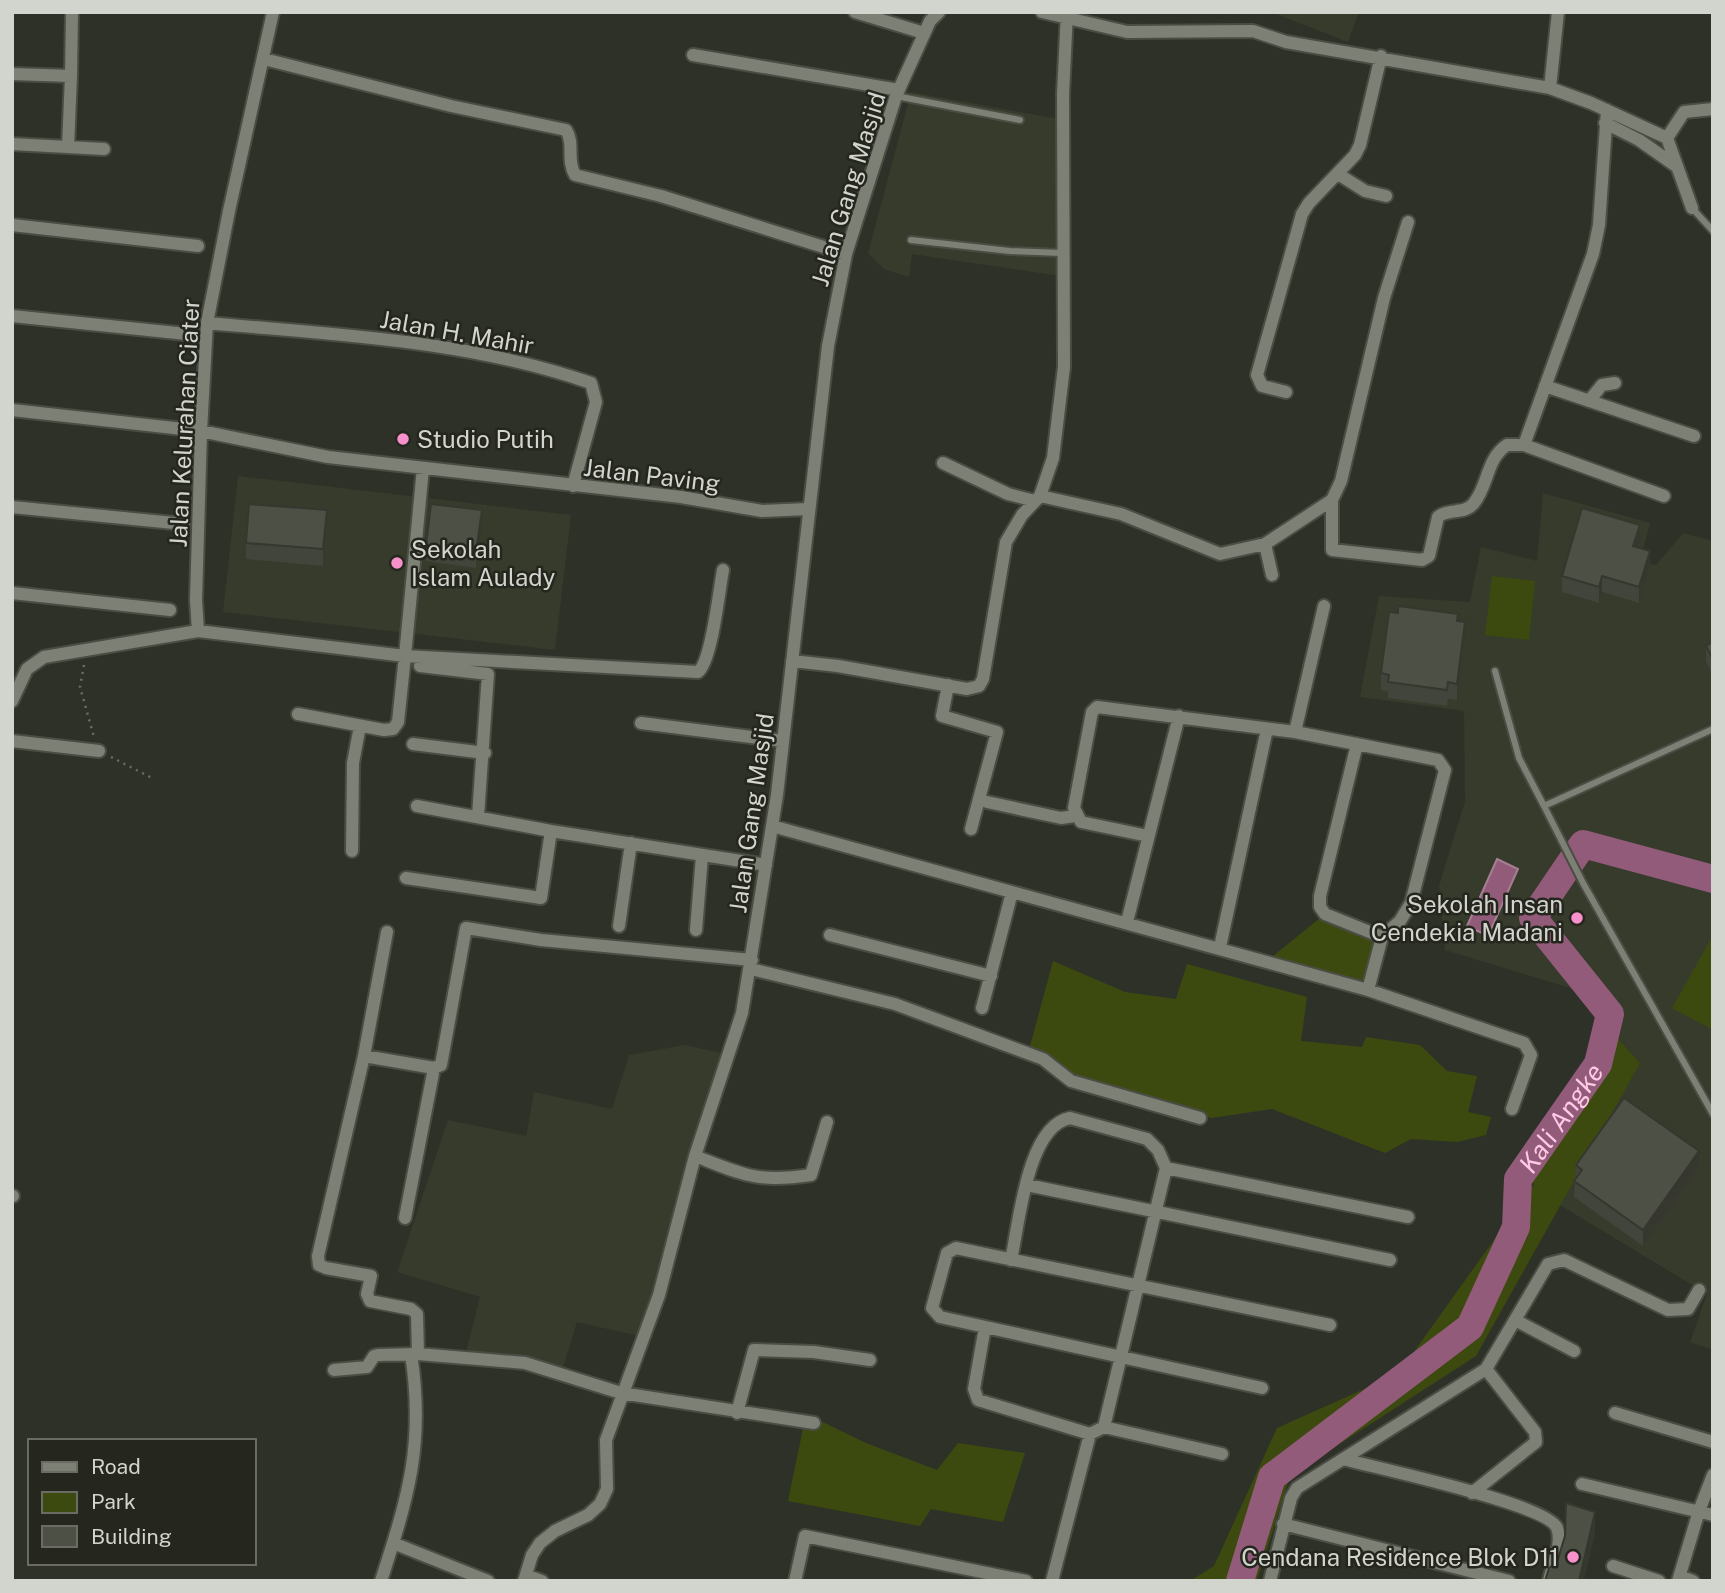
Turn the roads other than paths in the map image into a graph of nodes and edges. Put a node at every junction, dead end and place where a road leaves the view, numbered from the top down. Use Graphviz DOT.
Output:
graph roads {
  1 [pos="72,12"];
  2 [pos="273,12"];
  3 [pos="855,12"];
  4 [pos="1042,12"];
  5 [pos="1558,12"];
  6 [pos="936,13"];
  7 [pos="1067,14"];
  8 [pos="924,33"];
  9 [pos="693,55"];
  10 [pos="1381,56"];
  11 [pos="264,59"];
  12 [pos="12,74"];
  13 [pos="71,76"];
  14 [pos="1550,88"];
  15 [pos="898,93"];
  16 [pos="1713,109"];
  17 [pos="1606,117"];
  18 [pos="1020,120"];
  19 [pos="1667,138"];
  20 [pos="12,144"];
  21 [pos="68,146"];
  22 [pos="104,149"];
  23 [pos="1676,166"];
  24 [pos="1338,174"];
  25 [pos="1386,196"];
  26 [pos="1692,208"];
  27 [pos="1408,222"];
  28 [pos="12,225"];
  29 [pos="1713,231"];
  30 [pos="911,240"];
  31 [pos="198,246"];
  32 [pos="1062,253"];
  33 [pos="846,254"];
  34 [pos="12,316"];
  35 [pos="208,323"];
  36 [pos="187,334"];
  37 [pos="1615,383"];
  38 [pos="1545,386"];
  39 [pos="1286,392"];
  40 [pos="1589,401"];
  41 [pos="12,410"];
  42 [pos="201,430"];
  43 [pos="1694,436"];
  44 [pos="1524,445"];
  45 [pos="943,463"];
  46 [pos="423,468"];
  47 [pos="573,486"];
  48 [pos="1664,496"];
  49 [pos="1037,498"];
  50 [pos="1332,500"];
  51 [pos="12,507"];
  52 [pos="808,509"];
  53 [pos="184,524"];
  54 [pos="1265,544"];
  55 [pos="723,570"];
  56 [pos="1272,575"];
  57 [pos="12,593"];
  58 [pos="1324,607"];
  59 [pos="170,610"];
  60 [pos="198,631"];
  61 [pos="405,656"];
  62 [pos="792,661"];
  63 [pos="420,666"];
  64 [pos="1495,671"];
  65 [pos="948,685"];
  66 [pos="12,701"];
  67 [pos="298,714"];
  68 [pos="1179,716"];
  69 [pos="641,723"];
  70 [pos="360,726"];
  71 [pos="1267,729"];
  72 [pos="1713,729"];
  73 [pos="1296,732"];
  74 [pos="12,741"];
  75 [pos="783,741"];
  76 [pos="414,744"];
  77 [pos="1357,744"];
  78 [pos="99,751"];
  79 [pos="485,753"];
  80 [pos="987,802"];
  81 [pos="417,806"];
  82 [pos="1544,806"];
  83 [pos="478,816"];
  84 [pos="1075,816"];
  85 [pos="772,826"];
  86 [pos="971,829"];
  87 [pos="551,831"];
  88 [pos="1148,836"];
  89 [pos="631,843"];
  90 [pos="352,851"];
  91 [pos="702,856"];
  92 [pos="766,865"];
  93 [pos="406,878"];
  94 [pos="1012,892"];
  95 [pos="1127,922"];
  96 [pos="619,926"];
  97 [pos="696,930"];
  98 [pos="387,932"];
  99 [pos="830,935"];
  100 [pos="1382,937"];
  101 [pos="1220,947"];
  102 [pos="752,964"];
  103 [pos="991,976"];
  104 [pos="1368,990"];
  105 [pos="982,1008"];
  106 [pos="364,1056"];
  107 [pos="434,1068"];
  108 [pos="1512,1109"];
  109 [pos="1713,1114"];
  110 [pos="1200,1118"];
  111 [pos="827,1122"];
  112 [pos="695,1156"];
  113 [pos="1166,1168"];
  114 [pos="1027,1185"];
  115 [pos="1155,1212"];
  116 [pos="1408,1217"];
  117 [pos="405,1218"];
  118 [pos="1011,1260"];
  119 [pos="1390,1260"];
  120 [pos="1138,1286"];
  121 [pos="1699,1290"];
  122 [pos="1515,1320"];
  123 [pos="1330,1325"];
  124 [pos="985,1327"];
  125 [pos="1574,1350"];
  126 [pos="414,1354"];
  127 [pos="1121,1357"];
  128 [pos="870,1360"];
  129 [pos="1486,1369"];
  130 [pos="334,1370"];
  131 [pos="1262,1388"];
  132 [pos="621,1393"];
  133 [pos="737,1413"];
  134 [pos="1615,1413"];
  135 [pos="814,1423"];
  136 [pos="1104,1427"];
  137 [pos="1090,1434"];
  138 [pos="1713,1442"];
  139 [pos="1222,1454"];
  140 [pos="1343,1459"];
  141 [pos="1713,1475"];
  142 [pos="1582,1484"];
  143 [pos="1472,1493"];
  144 [pos="1699,1511"];
  145 [pos="1713,1515"];
  146 [pos="1283,1524"];
  147 [pos="393,1543"];
  148 [pos="1613,1566"];
  149 [pos="525,1578"];
  150 [pos="1679,1578"];
  151 [pos="382,1581"];
  152 [pos="488,1581"];
  153 [pos="542,1581"];
  154 [pos="795,1581"];
  155 [pos="1026,1581"];
  156 [pos="1052,1581"];
  157 [pos="1270,1581"];
  158 [pos="1509,1581"];
  159 [pos="1549,1581"];
  160 [pos="1659,1581"];
  161 [pos="1693,1581"];
  1 -- 13 [label="street"];
  2 -- 11 [label="street, Jalan Kelurahan Ciater"];
  3 -- 8 [label="street"];
  4 -- 7 [label="street"];
  5 -- 14 [label="street"];
  6 -- 8 [label="street, Jalan Gang Masjid"];
  7 -- 10 [label="street"];
  7 -- 32 [label="street"];
  8 -- 15 [label="street, Jalan Gang Masjid"];
  9 -- 15 [label="street"];
  10 -- 14 [label="street"];
  10 -- 24 [label="street"];
  11 -- 33 [label="street"];
  11 -- 35 [label="street, Jalan Kelurahan Ciater"];
  12 -- 13 [label="street"];
  13 -- 21 [label="street"];
  14 -- 17 [label="street"];
  15 -- 18 [label="lane"];
  15 -- 33 [label="street, Jalan Gang Masjid"];
  16 -- 19 [label="street"];
  17 -- 19 [label="street"];
  17 -- 23 [label="street"];
  17 -- 38 [label="street"];
  19 -- 23 [label="street"];
  20 -- 21 [label="street"];
  21 -- 22 [label="street"];
  23 -- 26 [label="street"];
  24 -- 25 [label="street"];
  24 -- 39 [label="street"];
  26 -- 29 [label="lane"];
  27 -- 50 [label="street"];
  28 -- 31 [label="street"];
  30 -- 32 [label="lane"];
  32 -- 49 [label="street"];
  33 -- 52 [label="street, Jalan Gang Masjid"];
  34 -- 36 [label="street"];
  35 -- 42 [label="street, Jalan Kelurahan Ciater"];
  35 -- 47 [label="street, Jalan H. Mahir"];
  37 -- 40 [label="street"];
  38 -- 40 [label="street"];
  38 -- 44 [label="street"];
  40 -- 43 [label="street"];
  41 -- 42 [label="street, Jalan Paving"];
  42 -- 46 [label="street, Jalan Paving"];
  42 -- 60 [label="street, Jalan Kelurahan Ciater"];
  44 -- 48 [label="street"];
  44 -- 50 [label="street"];
  45 -- 49 [label="street"];
  46 -- 47 [label="street, Jalan Paving"];
  46 -- 61 [label="street"];
  47 -- 52 [label="street, Jalan Paving"];
  49 -- 54 [label="street"];
  49 -- 65 [label="street"];
  50 -- 54 [label="street"];
  51 -- 53 [label="street"];
  52 -- 62 [label="street, Jalan Gang Masjid"];
  54 -- 56 [label="street"];
  55 -- 61 [label="street"];
  57 -- 59 [label="street"];
  58 -- 73 [label="street"];
  60 -- 61 [label="street"];
  60 -- 66 [label="street"];
  61 -- 70 [label="street"];
  62 -- 65 [label="street"];
  62 -- 75 [label="street, Jalan Gang Masjid"];
  63 -- 79 [label="street"];
  64 -- 82 [label="lane"];
  65 -- 86 [label="street"];
  67 -- 70 [label="street"];
  68 -- 71 [label="street"];
  68 -- 84 [label="street"];
  68 -- 88 [label="street"];
  69 -- 75 [label="street"];
  70 -- 90 [label="street"];
  71 -- 73 [label="street"];
  71 -- 101 [label="street"];
  72 -- 82 [label="lane"];
  73 -- 77 [label="street"];
  74 -- 78 [label="street"];
  75 -- 85 [label="street, Jalan Gang Masjid"];
  76 -- 79 [label="street"];
  77 -- 100 [label="street"];
  77 -- 100 [label="street"];
  79 -- 83 [label="street"];
  80 -- 84 [label="street"];
  81 -- 83 [label="street"];
  82 -- 109 [label="lane"];
  83 -- 87 [label="street"];
  84 -- 88 [label="street"];
  85 -- 92 [label="street, Jalan Gang Masjid"];
  85 -- 94 [label="street"];
  87 -- 89 [label="street"];
  87 -- 93 [label="street"];
  88 -- 95 [label="street"];
  89 -- 91 [label="street"];
  89 -- 96 [label="street"];
  91 -- 92 [label="street"];
  91 -- 97 [label="street"];
  92 -- 102 [label="street, Jalan Gang Masjid"];
  94 -- 95 [label="street"];
  94 -- 103 [label="street"];
  95 -- 101 [label="street"];
  98 -- 106 [label="street"];
  99 -- 103 [label="street"];
  100 -- 104 [label="street"];
  101 -- 104 [label="street"];
  102 -- 107 [label="street"];
  102 -- 110 [label="street"];
  102 -- 112 [label="street, Jalan Gang Masjid"];
  103 -- 105 [label="street"];
  104 -- 108 [label="street"];
  106 -- 107 [label="street"];
  106 -- 126 [label="street"];
  107 -- 117 [label="street"];
  111 -- 112 [label="street"];
  112 -- 132 [label="street, Jalan Gang Masjid"];
  113 -- 114 [label="street"];
  113 -- 115 [label="street"];
  113 -- 116 [label="street"];
  114 -- 115 [label="street"];
  114 -- 118 [label="street"];
  115 -- 119 [label="street"];
  115 -- 120 [label="street"];
  118 -- 120 [label="street"];
  118 -- 124 [label="street"];
  120 -- 123 [label="street"];
  120 -- 127 [label="street"];
  121 -- 122 [label="street"];
  122 -- 125 [label="street"];
  122 -- 129 [label="street"];
  124 -- 127 [label="street"];
  124 -- 137 [label="street"];
  126 -- 130 [label="street"];
  126 -- 132 [label="street"];
  126 -- 147 [label="street"];
  127 -- 131 [label="street"];
  127 -- 136 [label="street"];
  128 -- 133 [label="street"];
  129 -- 140 [label="street"];
  129 -- 143 [label="street"];
  132 -- 133 [label="street"];
  132 -- 149 [label="street, Jalan Gang Masjid"];
  133 -- 135 [label="street"];
  134 -- 138 [label="street"];
  136 -- 137 [label="street"];
  136 -- 139 [label="street"];
  137 -- 156 [label="street"];
  140 -- 143 [label="street"];
  140 -- 146 [label="street"];
  141 -- 144 [label="street"];
  142 -- 144 [label="street"];
  143 -- 159 [label="street"];
  144 -- 145 [label="street"];
  144 -- 150 [label="street"];
  146 -- 157 [label="street"];
  146 -- 158 [label="street"];
  147 -- 151 [label="street"];
  147 -- 152 [label="street"];
  148 -- 160 [label="street"];
  149 -- 153 [label="street"];
  150 -- 161 [label="street"];
  154 -- 155 [label="street"];
}
